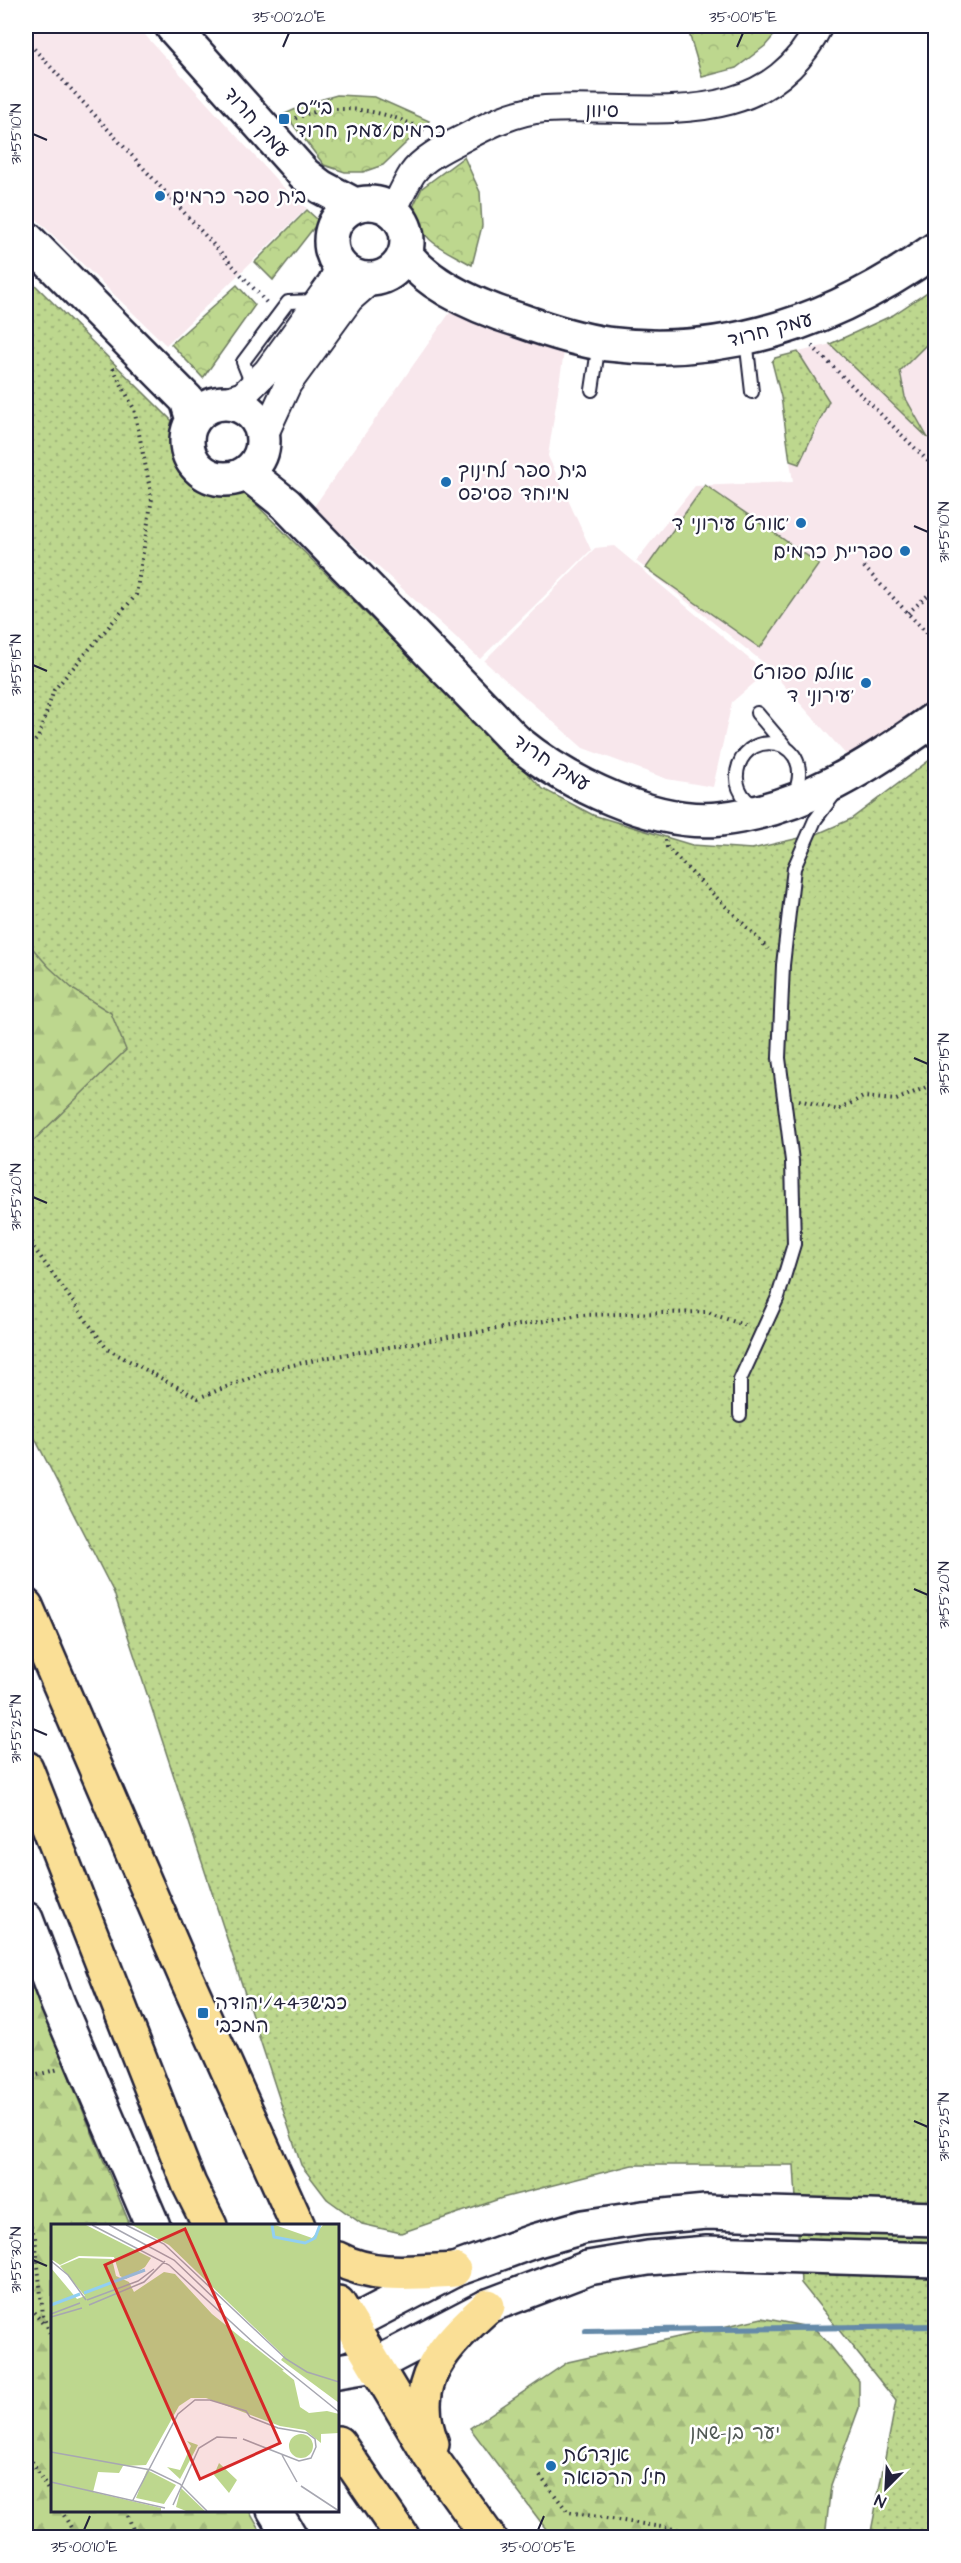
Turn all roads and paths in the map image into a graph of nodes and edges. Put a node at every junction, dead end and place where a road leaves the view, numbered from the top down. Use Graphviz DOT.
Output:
graph roads {
  1 [pos="171,26"];
  2 [pos="819,26"];
  3 [pos="26,40"];
  4 [pos="267,133"];
  5 [pos="451,144"];
  6 [pos="355,205"];
  7 [pos="393,211"];
  8 [pos="26,238"];
  9 [pos="407,243"];
  10 [pos="936,249"];
  11 [pos="334,257"];
  12 [pos="374,278"];
  13 [pos="318,301"];
  14 [pos="278,315"];
  15 [pos="746,338"];
  16 [pos="128,341"];
  17 [pos="599,342"];
  18 [pos="815,348"];
  19 [pos="253,387"];
  20 [pos="592,390"];
  21 [pos="752,392"];
  22 [pos="206,411"];
  23 [pos="263,438"];
  24 [pos="936,456"];
  25 [pos="247,472"];
  26 [pos="864,567"];
  27 [pos="936,588"];
  28 [pos="908,613"];
  29 [pos="936,643"];
  30 [pos="757,713"];
  31 [pos="936,718"];
  32 [pos="26,749"];
  33 [pos="788,749"];
  34 [pos="847,777"];
  35 [pos="775,806"];
  36 [pos="663,816"];
  37 [pos="783,965"];
  38 [pos="936,1083"];
  39 [pos="784,1096"];
  40 [pos="26,1225"];
  41 [pos="761,1331"];
  42 [pos="740,1415"];
  43 [pos="26,1606"];
  44 [pos="26,1768"];
  45 [pos="26,1919"];
  46 [pos="83,2062"];
  47 [pos="26,2078"];
  48 [pos="26,2215"];
  49 [pos="936,2219"];
  50 [pos="297,2221"];
  51 [pos="152,2224"];
  52 [pos="209,2224"];
  53 [pos="339,2260"];
  54 [pos="936,2260"];
  55 [pos="454,2270"];
  56 [pos="26,2303"];
  57 [pos="488,2306"];
  58 [pos="342,2321"];
  59 [pos="48,2329"];
  60 [pos="51,2336"];
  61 [pos="375,2365"];
  62 [pos="339,2371"];
  63 [pos="339,2444"];
  64 [pos="26,2451"];
  65 [pos="540,2476"];
  66 [pos="446,2479"];
  67 [pos="51,2495"];
  68 [pos="62,2512"];
  69 [pos="126,2512"];
  70 [pos="275,2512"];
  71 [pos="77,2538"];
  72 [pos="136,2538"];
  73 [pos="291,2538"];
  74 [pos="403,2538"];
  75 [pos="489,2538"];
  76 [pos="708,2538"];
  1 -- 4 [label="street, עמק חרוד"];
  2 -- 5 [label="street, סיוון"];
  3 -- 14 [label="path"];
  4 -- 5 [label="path"];
  4 -- 6 [label="street, עמק חרוד"];
  5 -- 7 [label="street, סיוון"];
  6 -- 7 [label="street"];
  6 -- 11 [label="street"];
  7 -- 9 [label="street"];
  8 -- 16 [label="street"];
  9 -- 12 [label="street"];
  9 -- 17 [label="street, עמק חרוד"];
  10 -- 15 [label="street, עמק חרוד"];
  11 -- 12 [label="street"];
  11 -- 13 [label="street"];
  12 -- 23 [label="street"];
  13 -- 14 [label="lane"];
  13 -- 19 [label="street"];
  14 -- 19 [label="lane"];
  15 -- 17 [label="street, עמק חרוד"];
  15 -- 21 [label="lane"];
  16 -- 22 [label="street"];
  16 -- 32 [label="path"];
  17 -- 20 [label="lane"];
  18 -- 24 [label="path"];
  19 -- 22 [label="street"];
  22 -- 23 [label="street"];
  22 -- 25 [label="street"];
  23 -- 25 [label="street"];
  25 -- 36 [label="street, עמק חרוד"];
  26 -- 28 [label="path"];
  27 -- 28 [label="path"];
  28 -- 29 [label="path"];
  30 -- 33 [label="lane"];
  31 -- 34 [label="street, עמק חרוד"];
  33 -- 35 [label="lane"];
  33 -- 35 [label="lane"];
  34 -- 35 [label="street, עמק חרוד"];
  34 -- 37 [label="lane"];
  35 -- 36 [label="street, עמק חרוד"];
  36 -- 37 [label="path"];
  37 -- 39 [label="lane"];
  38 -- 39 [label="path"];
  39 -- 41 [label="lane"];
  40 -- 41 [label="path"];
  41 -- 42 [label="lane"];
  43 -- 50 [label="highway"];
  44 -- 52 [label="highway"];
  45 -- 46 [label="street"];
  46 -- 47 [label="path"];
  46 -- 51 [label="street"];
  48 -- 59 [label="path"];
  49 -- 55 [label="street"];
  53 -- 55 [label="highway"];
  54 -- 57 [label="street"];
  55 -- 58 [label="street"];
  56 -- 59 [label="path"];
  57 -- 61 [label="street"];
  57 -- 66 [label="highway"];
  58 -- 61 [label="highway"];
  59 -- 60 [label="path"];
  61 -- 62 [label="street"];
  61 -- 66 [label="highway"];
  63 -- 74 [label="highway"];
  64 -- 67 [label="path"];
  65 -- 76 [label="path"];
  66 -- 75 [label="highway"];
  68 -- 71 [label="path"];
  69 -- 72 [label="path"];
  70 -- 73 [label="street"];
}
